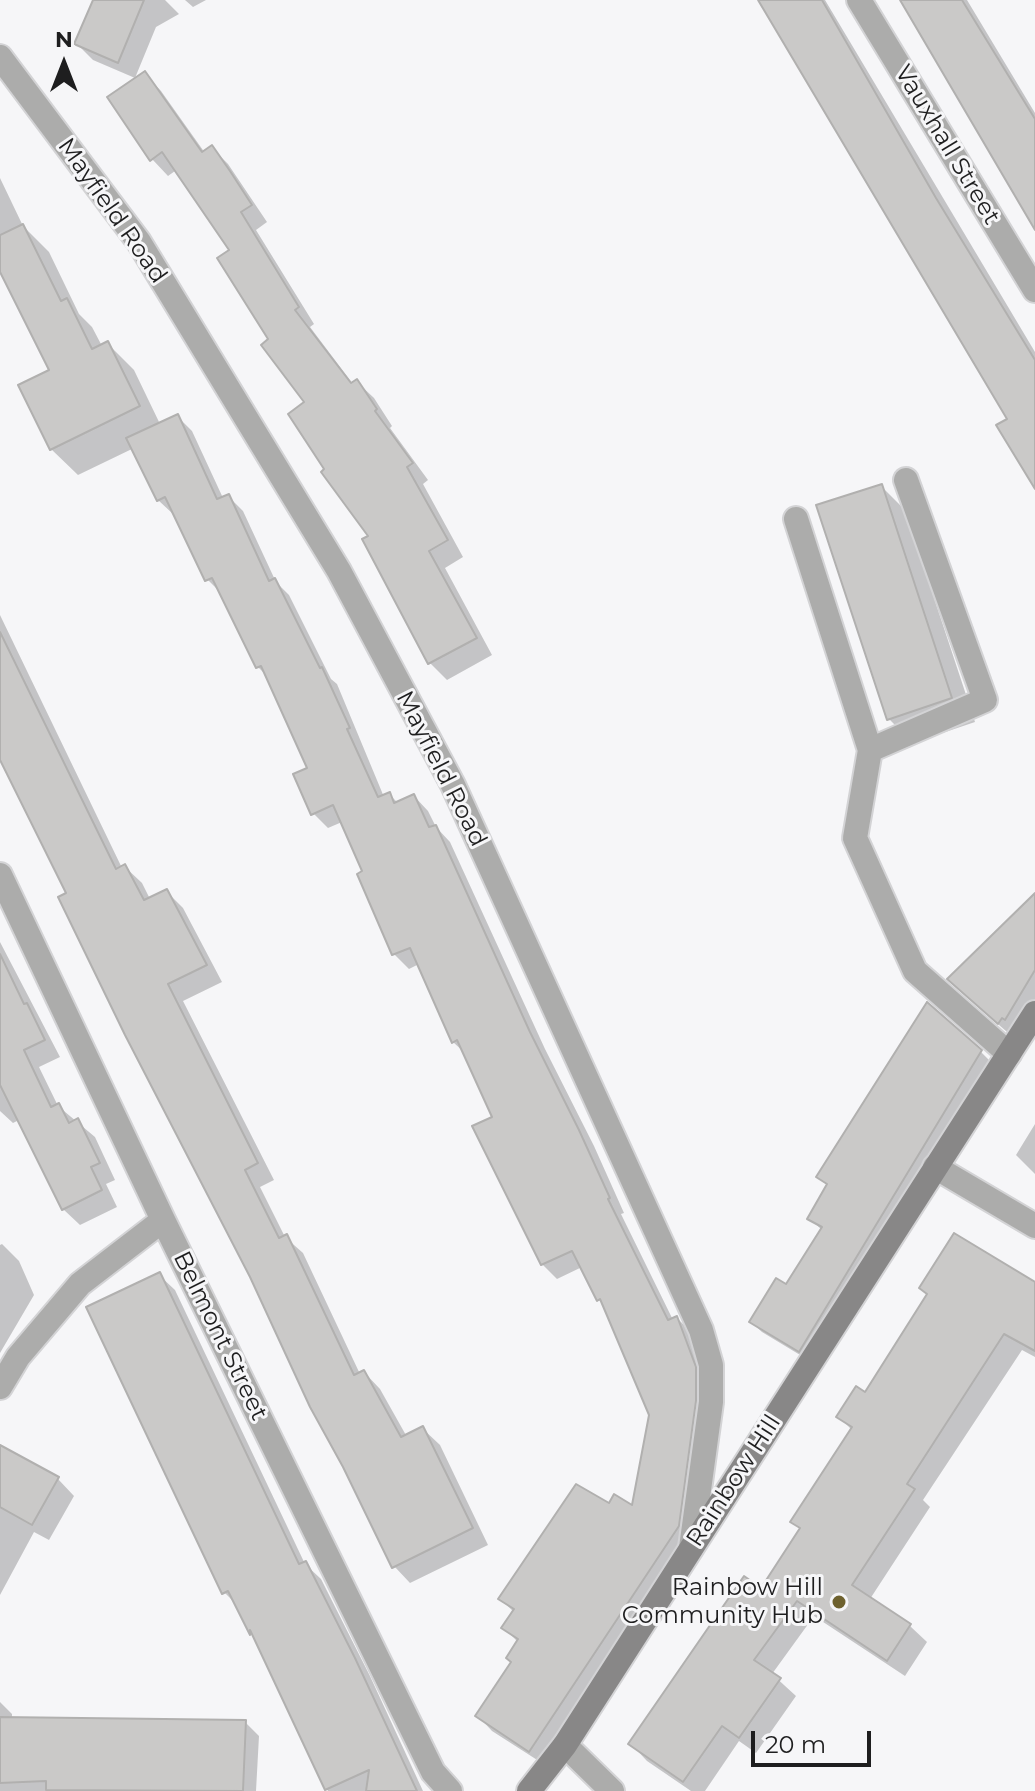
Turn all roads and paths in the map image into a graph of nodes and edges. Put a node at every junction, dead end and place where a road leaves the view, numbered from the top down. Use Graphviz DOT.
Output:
graph roads {
  1 [pos="859,0"];
  2 [pos="0,57"];
  3 [pos="1035,290"];
  4 [pos="906,480"];
  5 [pos="796,519"];
  6 [pos="870,750"];
  7 [pos="0,875"];
  8 [pos="1035,1013"];
  9 [pos="1009,1054"];
  10 [pos="935,1167"];
  11 [pos="163,1220"];
  12 [pos="1035,1226"];
  13 [pos="0,1387"];
  14 [pos="691,1548"];
  15 [pos="565,1745"];
  16 [pos="450,1791"];
  17 [pos="529,1791"];
  18 [pos="612,1791"];
  1 -- 3 [label="street, Vauxhall Street"];
  2 -- 14 [label="street, Mayfield Road"];
  4 -- 6 [label="street"];
  5 -- 6 [label="street"];
  6 -- 9 [label="street"];
  7 -- 11 [label="street, Belmont Street"];
  8 -- 9 [label="main road, Rainbow Hill"];
  9 -- 10 [label="main road, Rainbow Hill"];
  10 -- 12 [label="street"];
  10 -- 14 [label="main road, Rainbow Hill"];
  11 -- 13 [label="street"];
  11 -- 16 [label="street, Belmont Street"];
  14 -- 15 [label="main road, Rainbow Hill"];
  15 -- 17 [label="main road, Rainbow Hill"];
  15 -- 18 [label="street"];
}
